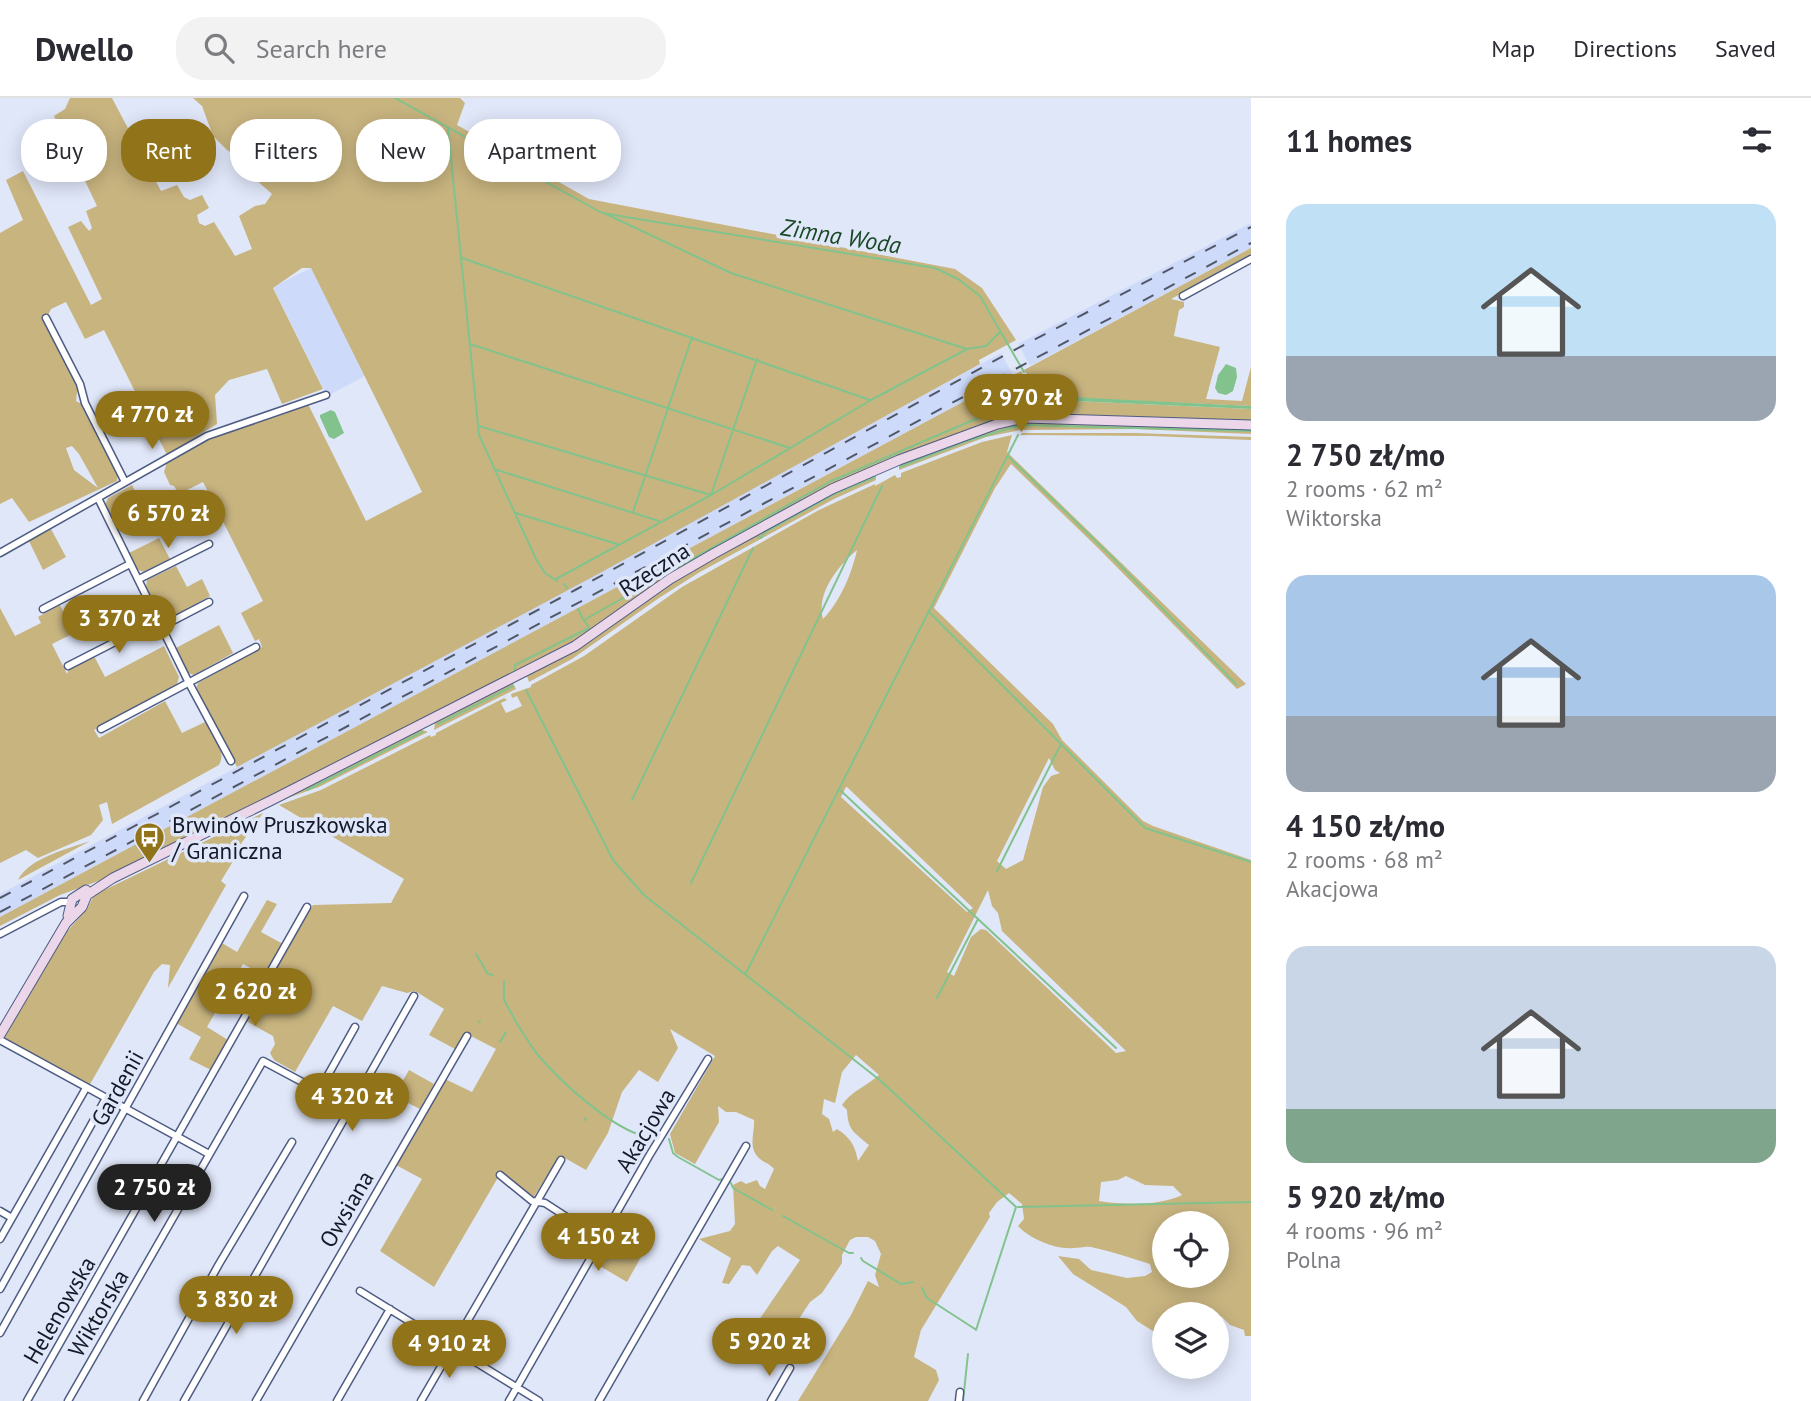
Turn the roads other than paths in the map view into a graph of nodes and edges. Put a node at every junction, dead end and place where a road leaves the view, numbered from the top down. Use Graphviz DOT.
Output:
graph roads {
  1 [pos="1251,259"];
  2 [pos="1183,296"];
  3 [pos="47,318"];
  4 [pos="326,395"];
  5 [pos="1251,425"];
  6 [pos="125,482"];
  7 [pos="98,498"];
  8 [pos="209,544"];
  9 [pos="0,553"];
  10 [pos="130,564"];
  11 [pos="139,579"];
  12 [pos="209,602"];
  13 [pos="43,609"];
  14 [pos="160,623"];
  15 [pos="256,646"];
  16 [pos="68,666"];
  17 [pos="189,683"];
  18 [pos="101,729"];
  19 [pos="231,761"];
  20 [pos="244,897"];
  21 [pos="76,903"];
  22 [pos="307,907"];
  23 [pos="0,934"];
  24 [pos="414,996"];
  25 [pos="355,1027"];
  26 [pos="467,1036"];
  27 [pos="0,1038"];
  28 [pos="708,1059"];
  29 [pos="86,1088"];
  30 [pos="319,1091"];
  31 [pos="106,1098"];
  32 [pos="126,1109"];
  33 [pos="350,1109"];
  34 [pos="178,1135"];
  35 [pos="292,1142"];
  36 [pos="746,1146"];
  37 [pos="209,1154"];
  38 [pos="561,1160"];
  39 [pos="500,1175"];
  40 [pos="538,1202"];
  41 [pos="0,1211"];
  42 [pos="12,1218"];
  43 [pos="0,1239"];
  44 [pos="601,1240"];
  45 [pos="0,1289"];
  46 [pos="360,1291"];
  47 [pos="390,1309"];
  48 [pos="0,1333"];
  49 [pos="453,1346"];
  50 [pos="790,1368"];
  51 [pos="517,1387"];
  52 [pos="960,1392"];
  53 [pos="27,1401"];
  54 [pos="68,1401"];
  55 [pos="143,1401"];
  56 [pos="184,1401"];
  57 [pos="256,1401"];
  58 [pos="337,1401"];
  59 [pos="421,1401"];
  60 [pos="509,1401"];
  61 [pos="539,1401"];
  62 [pos="599,1401"];
  63 [pos="771,1401"];
  64 [pos="959,1401"];
  1 -- 2 [label="street"];
  3 -- 6 [label="street"];
  4 -- 6 [label="street"];
  5 -- 21 [label="street, Rzeczna"];
  6 -- 7 [label="street"];
  7 -- 9 [label="street"];
  7 -- 10 [label="street"];
  8 -- 11 [label="street"];
  10 -- 11 [label="street"];
  10 -- 13 [label="street"];
  11 -- 14 [label="street"];
  12 -- 14 [label="street"];
  14 -- 16 [label="street"];
  14 -- 17 [label="street"];
  15 -- 17 [label="street"];
  17 -- 18 [label="street"];
  17 -- 19 [label="street"];
  20 -- 32 [label="street, Gardenii"];
  21 -- 23 [label="street"];
  21 -- 27 [label="street"];
  22 -- 34 [label="street, Helenowska"];
  24 -- 33 [label="street"];
  25 -- 30 [label="street"];
  26 -- 57 [label="street, Owsiana"];
  27 -- 29 [label="street"];
  28 -- 44 [label="street, Akacjowa"];
  29 -- 31 [label="street"];
  29 -- 42 [label="street"];
  30 -- 33 [label="street"];
  30 -- 37 [label="street, Wiktorska"];
  31 -- 32 [label="street"];
  31 -- 45 [label="street"];
  32 -- 34 [label="street"];
  32 -- 48 [label="street, Gardenii"];
  33 -- 56 [label="street"];
  34 -- 37 [label="street"];
  34 -- 53 [label="street, Helenowska"];
  35 -- 55 [label="street"];
  36 -- 62 [label="street"];
  37 -- 54 [label="street, Wiktorska"];
  38 -- 40 [label="street"];
  39 -- 40 [label="street"];
  40 -- 44 [label="street"];
  40 -- 49 [label="street"];
  41 -- 42 [label="street"];
  42 -- 43 [label="street"];
  44 -- 51 [label="street, Akacjowa"];
  46 -- 47 [label="street"];
  47 -- 49 [label="street"];
  47 -- 58 [label="street"];
  49 -- 51 [label="street"];
  49 -- 59 [label="street"];
  50 -- 63 [label="street"];
  51 -- 60 [label="street, Akacjowa"];
  51 -- 61 [label="street"];
  52 -- 64 [label="street"];
}
